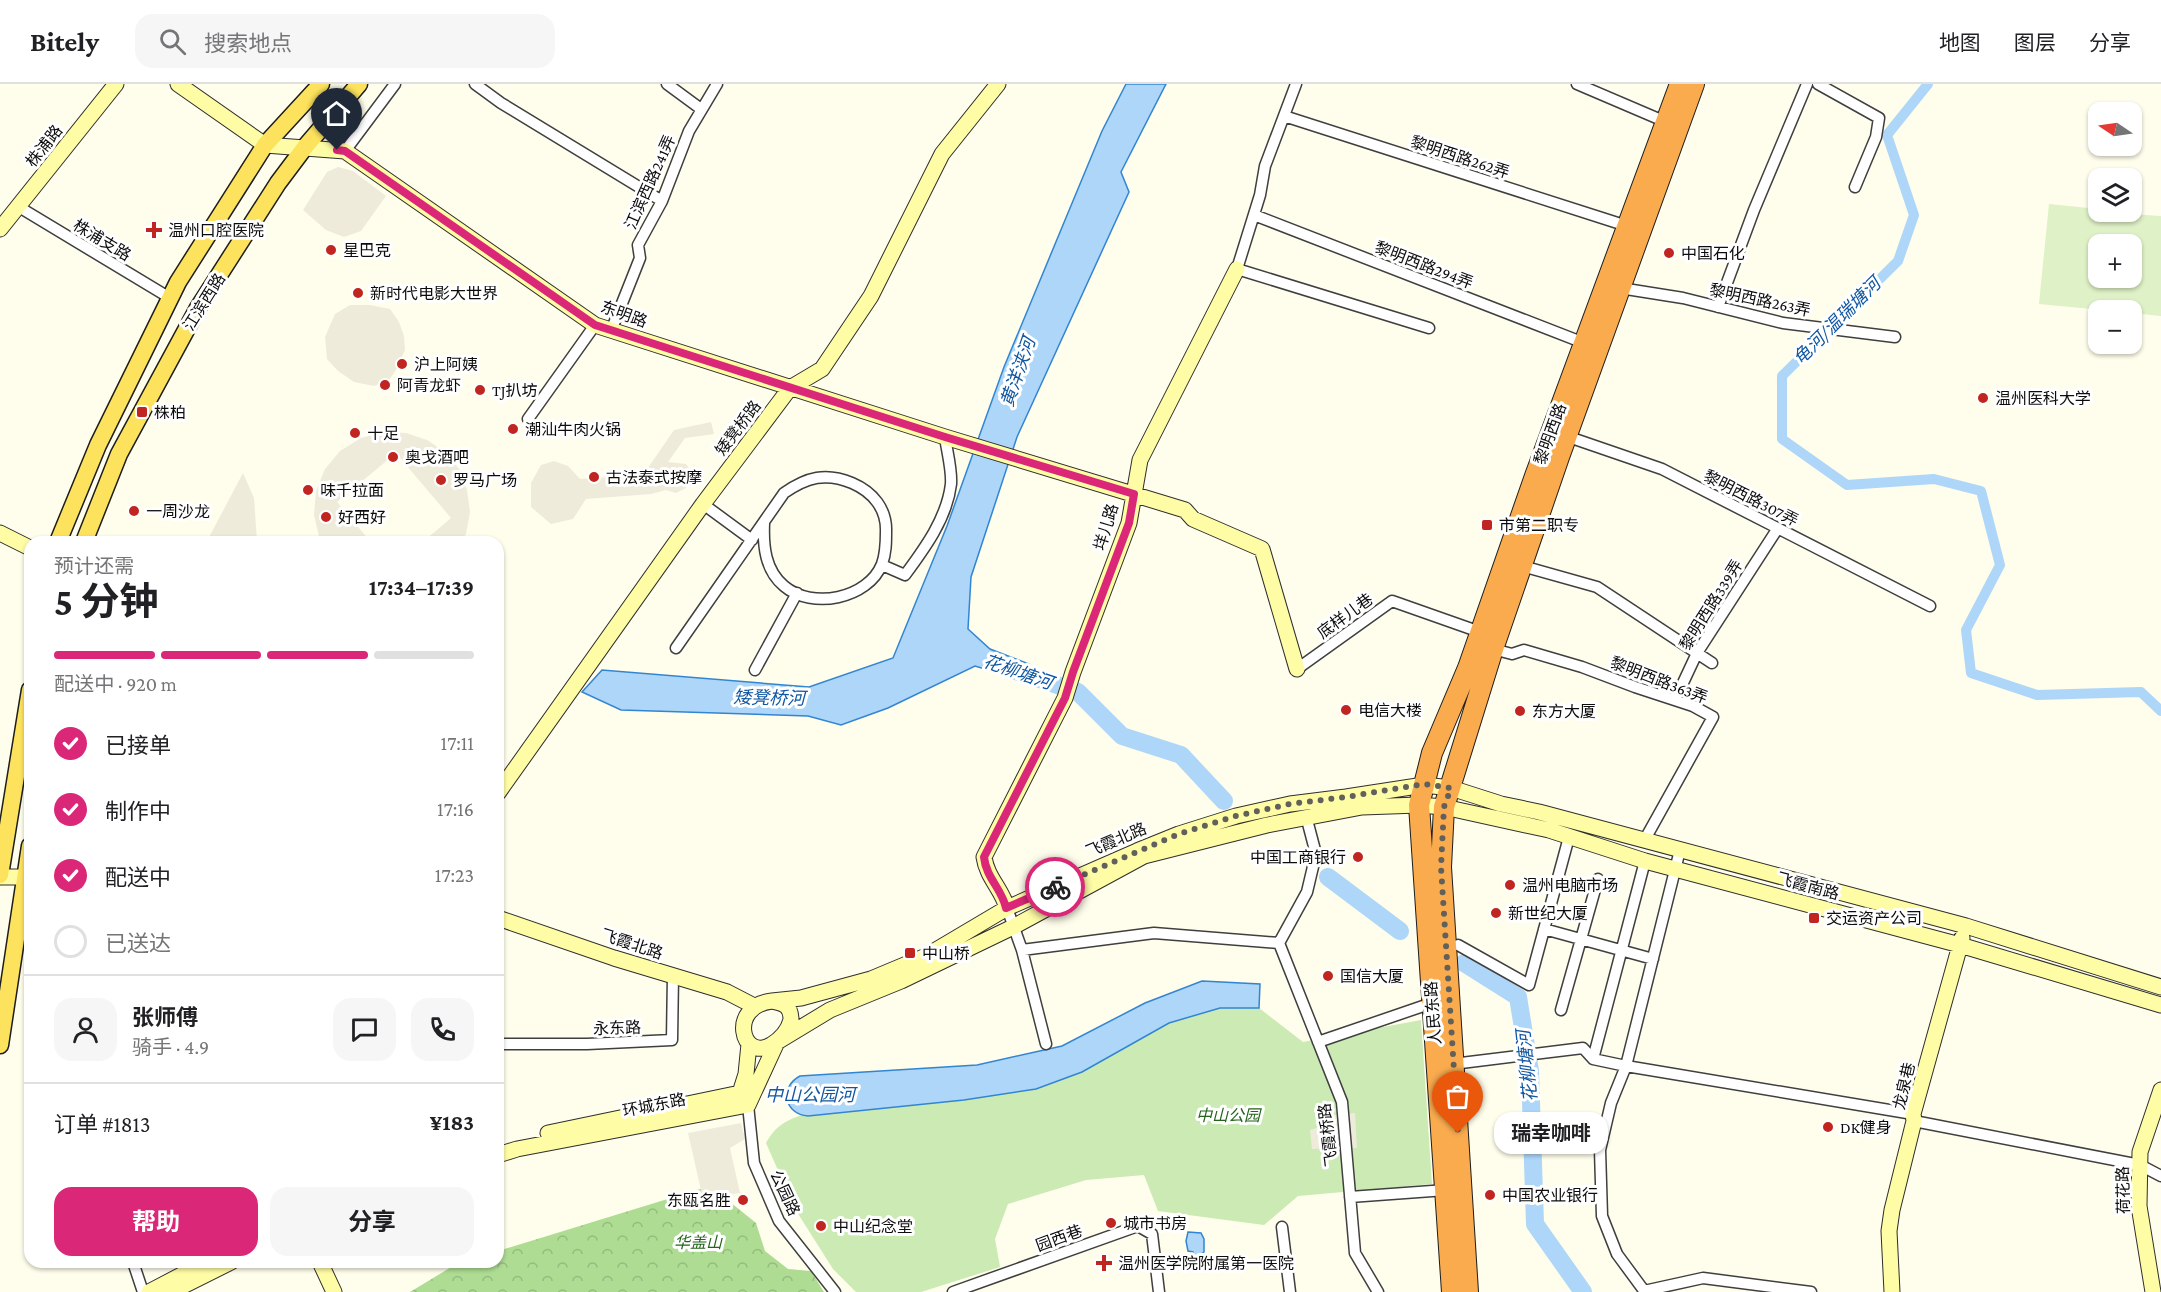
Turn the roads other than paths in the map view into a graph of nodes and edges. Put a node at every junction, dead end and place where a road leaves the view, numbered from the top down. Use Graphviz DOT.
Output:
graph roads {
  1 [pos="116,84"];
  2 [pos="178,84"];
  3 [pos="321,84"];
  4 [pos="359,84"];
  5 [pos="395,84"];
  6 [pos="476,84"];
  7 [pos="667,84"];
  8 [pos="717,84"];
  9 [pos="998,84"];
  10 [pos="1296,84"];
  11 [pos="1577,84"];
  12 [pos="1680,84"];
  13 [pos="1694,84"];
  14 [pos="1806,84"];
  15 [pos="1818,84"];
  16 [pos="701,109"];
  17 [pos="1284,116"];
  18 [pos="1666,122"];
  19 [pos="265,145"];
  20 [pos="305,147"];
  21 [pos="345,151"];
  22 [pos="1855,187"];
  23 [pos="662,201"];
  24 [pos="19,207"];
  25 [pos="1254,215"];
  26 [pos="1627,226"];
  27 [pos="0,229"];
  28 [pos="1237,268"];
  29 [pos="1620,288"];
  30 [pos="170,298"];
  31 [pos="1719,307"];
  32 [pos="595,325"];
  33 [pos="1429,328"];
  34 [pos="611,330"];
  35 [pos="1894,337"];
  36 [pos="1584,343"];
  37 [pos="790,388"];
  38 [pos="528,419"];
  39 [pos="1559,434"];
  40 [pos="945,437"];
  41 [pos="1134,494"];
  42 [pos="703,504"];
  43 [pos="764,523"];
  44 [pos="1778,528"];
  45 [pos="0,533"];
  46 [pos="60,536"];
  47 [pos="86,536"];
  48 [pos="752,540"];
  49 [pos="24,545"];
  50 [pos="882,565"];
  51 [pos="1522,566"];
  52 [pos="797,593"];
  53 [pos="1930,606"];
  54 [pos="1480,632"];
  55 [pos="676,648"];
  56 [pos="1493,649"];
  57 [pos="1697,653"];
  58 [pos="1712,663"];
  59 [pos="1297,669"];
  60 [pos="755,670"];
  61 [pos="1675,700"];
  62 [pos="24,727"];
  63 [pos="1424,784"];
  64 [pos="504,785"];
  65 [pos="1451,788"];
  66 [pos="1419,805"];
  67 [pos="1444,807"];
  68 [pos="1305,816"];
  69 [pos="1569,837"];
  70 [pos="1644,841"];
  71 [pos="1680,850"];
  72 [pos="1645,861"];
  73 [pos="1676,870"];
  74 [pos="0,876"];
  75 [pos="24,877"];
  76 [pos="1598,879"];
  77 [pos="24,899"];
  78 [pos="1006,908"];
  79 [pos="504,920"];
  80 [pos="1966,926"];
  81 [pos="1013,927"];
  82 [pos="1544,930"];
  83 [pos="1581,940"];
  84 [pos="1279,943"];
  85 [pos="1458,945"];
  86 [pos="1960,945"];
  87 [pos="1022,950"];
  88 [pos="1621,951"];
  89 [pos="1653,959"];
  90 [pos="673,975"];
  91 [pos="2161,987"];
  92 [pos="772,1001"];
  93 [pos="1432,1002"];
  94 [pos="754,1005"];
  95 [pos="2161,1005"];
  96 [pos="1561,1010"];
  97 [pos="777,1042"];
  98 [pos="1318,1042"];
  99 [pos="504,1044"];
  100 [pos="749,1044"];
  101 [pos="1046,1044"];
  102 [pos="0,1045"];
  103 [pos="1593,1059"];
  104 [pos="1453,1064"];
  105 [pos="1626,1066"];
  106 [pos="2161,1090"];
  107 [pos="744,1099"];
  108 [pos="1914,1117"];
  109 [pos="504,1143"];
  110 [pos="504,1153"];
  111 [pos="2140,1165"];
  112 [pos="2161,1176"];
  113 [pos="1446,1190"];
  114 [pos="1350,1197"];
  115 [pos="1282,1227"];
  116 [pos="135,1268"];
  117 [pos="195,1268"];
  118 [pos="219,1268"];
  119 [pos="323,1268"];
  120 [pos="143,1292"];
  121 [pos="149,1292"];
  122 [pos="171,1292"];
  123 [pos="333,1292"];
  124 [pos="835,1292"];
  125 [pos="953,1292"];
  126 [pos="1159,1292"];
  127 [pos="1290,1292"];
  128 [pos="1378,1292"];
  129 [pos="1452,1292"];
  130 [pos="1468,1292"];
  131 [pos="1645,1292"];
  132 [pos="1811,1292"];
  133 [pos="1892,1292"];
  134 [pos="2153,1292"];
  1 -- 24 [label="street, 株浦路"];
  2 -- 19 [label="street"];
  3 -- 19 [label="main road, 江滨西路"];
  4 -- 20 [label="main road, 江滨西路"];
  5 -- 21 [label="street"];
  6 -- 23 [label="street"];
  7 -- 16 [label="street"];
  8 -- 16 [label="street, 江滨西路241弄"];
  9 -- 37 [label="street, 矮凳桥路"];
  10 -- 17 [label="street, 垟儿路"];
  11 -- 18 [label="street"];
  12 -- 18 [label="highway, 黎明西路"];
  13 -- 29 [label="highway, 黎明西路"];
  14 -- 31 [label="street"];
  15 -- 22 [label="street"];
  16 -- 23 [label="street, 江滨西路241弄"];
  17 -- 25 [label="street, 垟儿路"];
  17 -- 26 [label="street, 黎明西路262弄"];
  18 -- 26 [label="highway, 黎明西路"];
  19 -- 20 [label="street, 东明路"];
  19 -- 30 [label="main road, 江滨西路"];
  20 -- 21 [label="street, 东明路"];
  20 -- 47 [label="main road, 江滨西路"];
  21 -- 32 [label="street, 东明路"];
  23 -- 34 [label="street, 江滨西路241弄"];
  24 -- 27 [label="street, 株浦路"];
  24 -- 30 [label="street, 株浦支路"];
  25 -- 28 [label="street, 垟儿路"];
  25 -- 36 [label="street, 黎明西路294弄"];
  26 -- 36 [label="highway, 黎明西路"];
  28 -- 33 [label="street"];
  28 -- 41 [label="street, 垟儿路"];
  29 -- 31 [label="street, 黎明西路263弄"];
  29 -- 39 [label="highway, 黎明西路"];
  30 -- 46 [label="main road, 江滨西路"];
  31 -- 35 [label="street, 黎明西路263弄"];
  32 -- 34 [label="street, 东明路"];
  32 -- 38 [label="street"];
  34 -- 37 [label="street, 东明路"];
  36 -- 39 [label="highway, 黎明西路"];
  37 -- 40 [label="street, 东明路"];
  37 -- 42 [label="street, 矮凳桥路"];
  39 -- 44 [label="street, 黎明西路307弄"];
  39 -- 51 [label="highway, 黎明西路"];
  39 -- 54 [label="highway, 黎明西路"];
  40 -- 41 [label="street, 东明路"];
  40 -- 50 [label="street"];
  41 -- 59 [label="street, 东明路"];
  41 -- 78 [label="street, 垟儿路"];
  42 -- 48 [label="street"];
  42 -- 64 [label="street, 矮凳桥路"];
  43 -- 48 [label="street"];
  43 -- 50 [label="street"];
  43 -- 52 [label="street"];
  44 -- 53 [label="street, 黎明西路307弄"];
  44 -- 57 [label="street, 黎明西路339弄"];
  45 -- 49 [label="street"];
  48 -- 55 [label="street"];
  50 -- 52 [label="street"];
  51 -- 56 [label="highway, 黎明西路"];
  51 -- 57 [label="street"];
  52 -- 60 [label="street"];
  54 -- 59 [label="street, 底样儿巷"];
  54 -- 63 [label="highway, 黎明西路"];
  56 -- 61 [label="street, 黎明西路363弄"];
  56 -- 65 [label="highway, 黎明西路"];
  57 -- 58 [label="street"];
  57 -- 61 [label="street, 黎明西路339弄"];
  61 -- 70 [label="street, 黎明西路363弄"];
  62 -- 74 [label="main road"];
  63 -- 65 [label="street, 飞霞北路"];
  63 -- 66 [label="highway, 人民东路"];
  63 -- 78 [label="street, 飞霞北路"];
  65 -- 67 [label="highway, 人民东路"];
  65 -- 70 [label="street, 飞霞南路"];
  66 -- 67 [label="street, 飞霞北路"];
  66 -- 68 [label="street, 飞霞北路"];
  66 -- 93 [label="highway, 人民东路"];
  67 -- 69 [label="street, 飞霞南路"];
  67 -- 104 [label="highway, 人民东路"];
  68 -- 81 [label="street, 飞霞北路"];
  68 -- 84 [label="street"];
  69 -- 72 [label="street, 飞霞南路"];
  69 -- 82 [label="street"];
  70 -- 71 [label="street, 飞霞南路"];
  71 -- 73 [label="street"];
  71 -- 80 [label="street, 飞霞南路"];
  72 -- 73 [label="street, 飞霞南路"];
  72 -- 88 [label="street"];
  73 -- 86 [label="street, 飞霞南路"];
  73 -- 89 [label="street"];
  74 -- 75 [label="street"];
  76 -- 83 [label="street"];
  77 -- 102 [label="main road"];
  78 -- 81 [label="street"];
  78 -- 92 [label="street, 飞霞北路"];
  79 -- 90 [label="street, 飞霞北路"];
  80 -- 86 [label="street, 龙泉巷"];
  80 -- 91 [label="street, 飞霞南路"];
  81 -- 87 [label="street"];
  81 -- 97 [label="street, 飞霞北路"];
  82 -- 83 [label="street"];
  82 -- 85 [label="street"];
  83 -- 88 [label="street"];
  83 -- 96 [label="street"];
  84 -- 87 [label="street"];
  84 -- 98 [label="street, 飞霞桥路"];
  86 -- 95 [label="street, 飞霞南路"];
  86 -- 108 [label="street, 龙泉巷"];
  87 -- 101 [label="street"];
  88 -- 89 [label="street"];
  88 -- 103 [label="street"];
  89 -- 105 [label="street"];
  90 -- 94 [label="street, 飞霞北路"];
  90 -- 99 [label="street, 永东路"];
  92 -- 94 [label="street, 飞霞北路"];
  92 -- 97 [label="street"];
  93 -- 98 [label="street"];
  93 -- 113 [label="highway, 人民东路"];
  94 -- 100 [label="street"];
  97 -- 100 [label="street, 飞霞北路"];
  97 -- 107 [label="street"];
  98 -- 114 [label="street, 飞霞桥路"];
  100 -- 107 [label="street"];
  103 -- 104 [label="street"];
  103 -- 105 [label="street"];
  104 -- 130 [label="highway, 人民东路"];
  105 -- 108 [label="street"];
  105 -- 131 [label="street"];
  106 -- 111 [label="street, 荷花路"];
  107 -- 109 [label="street, 环城东路"];
  107 -- 110 [label="street, 环城东路"];
  107 -- 124 [label="street, 公园路"];
  108 -- 111 [label="street"];
  108 -- 133 [label="street, 龙泉巷"];
  111 -- 112 [label="street"];
  111 -- 134 [label="street, 荷花路"];
  113 -- 114 [label="street"];
  113 -- 129 [label="highway, 人民东路"];
  114 -- 128 [label="street, 飞霞桥路"];
  115 -- 127 [label="street"];
  116 -- 120 [label="street"];
  117 -- 121 [label="street"];
  118 -- 122 [label="street"];
  119 -- 123 [label="street"];
  125 -- 126 [label="street, 园西巷"];
  131 -- 132 [label="street"];
}
